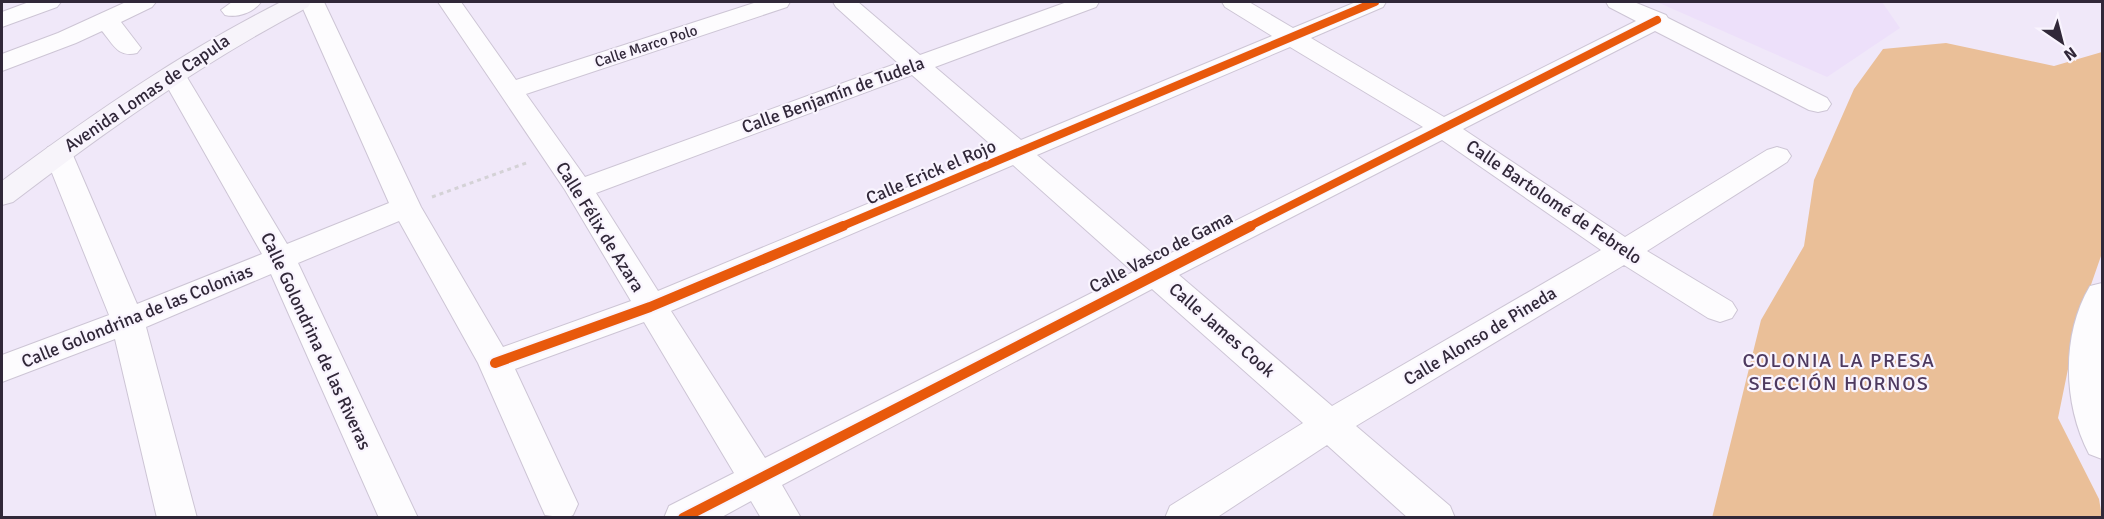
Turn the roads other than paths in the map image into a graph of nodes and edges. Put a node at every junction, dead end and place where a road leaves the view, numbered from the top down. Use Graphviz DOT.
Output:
graph roads {
  1 [pos="49,2"];
  2 [pos="144,2"];
  3 [pos="299,2"];
  4 [pos="312,2"];
  5 [pos="450,2"];
  6 [pos="780,2"];
  7 [pos="844,2"];
  8 [pos="1088,2"];
  9 [pos="1233,2"];
  10 [pos="1376,2"];
  11 [pos="1617,2"];
  12 [pos="2,20"];
  13 [pos="107,20"];
  14 [pos="1657,20"];
  15 [pos="1291,36"];
  16 [pos="128,48"];
  17 [pos="2,63"];
  18 [pos="914,64"];
  19 [pos="173,74"];
  20 [pos="512,90"];
  21 [pos="1818,104"];
  22 [pos="1443,128"];
  23 [pos="58,153"];
  24 [pos="1017,154"];
  25 [pos="1777,156"];
  26 [pos="579,189"];
  27 [pos="2,195"];
  28 [pos="406,207"];
  29 [pos="1624,251"];
  30 [pos="280,259"];
  31 [pos="1157,273"];
  32 [pos="2103,294"];
  33 [pos="650,307"];
  34 [pos="1720,310"];
  35 [pos="128,321"];
  36 [pos="495,363"];
  37 [pos="2,369"];
  38 [pos="1329,425"];
  39 [pos="2103,444"];
  40 [pos="756,478"];
  41 [pos="559,504"];
  42 [pos="177,518"];
  43 [pos="399,518"];
  44 [pos="683,518"];
  45 [pos="782,518"];
  46 [pos="1184,518"];
  47 [pos="1436,518"];
  1 -- 12 [label="street"];
  2 -- 13 [label="street"];
  3 -- 19 [label="street, Avenida Lomas de Capula"];
  4 -- 28 [label="street"];
  5 -- 20 [label="street, Calle Félix de Azara"];
  6 -- 20 [label="street, Calle Marco Polo"];
  7 -- 18 [label="street, Calle James Cook"];
  8 -- 18 [label="street, Calle Benjamín de Tudela"];
  9 -- 15 [label="street, Calle Bartolomé de Febrelo"];
  10 -- 15 [label="street, Calle Erick el Rojo"];
  11 -- 14 [label="street"];
  13 -- 16 [label="street"];
  13 -- 17 [label="street"];
  14 -- 21 [label="street"];
  14 -- 22 [label="street, Calle Vasco de Gama"];
  15 -- 22 [label="street, Calle Bartolomé de Febrelo"];
  15 -- 24 [label="street, Calle Erick el Rojo"];
  18 -- 24 [label="street, Calle James Cook"];
  18 -- 26 [label="street, Calle Benjamín de Tudela"];
  19 -- 23 [label="street, Avenida Lomas de Capula"];
  19 -- 30 [label="street, Calle Golondrina de las Riveras"];
  20 -- 26 [label="street, Calle Félix de Azara"];
  22 -- 29 [label="street, Calle Bartolomé de Febrelo"];
  22 -- 31 [label="street, Calle Vasco de Gama"];
  23 -- 27 [label="street, Avenida Lomas de Capula"];
  23 -- 35 [label="street"];
  24 -- 31 [label="street, Calle James Cook"];
  24 -- 33 [label="street, Calle Erick el Rojo"];
  25 -- 29 [label="street, Calle Alonso de Pineda"];
  26 -- 33 [label="street, Calle Félix de Azara"];
  28 -- 30 [label="street, Calle Golondrina de las Colonias"];
  28 -- 36 [label="street"];
  29 -- 34 [label="street, Calle Bartolomé de Febrelo"];
  29 -- 38 [label="street, Calle Alonso de Pineda"];
  30 -- 35 [label="street, Calle Golondrina de las Colonias"];
  30 -- 43 [label="street, Calle Golondrina de las Riveras"];
  31 -- 38 [label="street, Calle James Cook"];
  31 -- 40 [label="street, Calle Vasco de Gama"];
  32 -- 39 [label="street"];
  33 -- 36 [label="street, Calle Erick el Rojo"];
  33 -- 40 [label="street, Calle Félix de Azara"];
  35 -- 37 [label="street, Calle Golondrina de las Colonias"];
  35 -- 42 [label="street"];
  36 -- 41 [label="street"];
  38 -- 46 [label="street, Calle Alonso de Pineda"];
  38 -- 47 [label="street, Calle James Cook"];
  40 -- 44 [label="street, Calle Vasco de Gama"];
  40 -- 45 [label="street, Calle Félix de Azara"];
}
